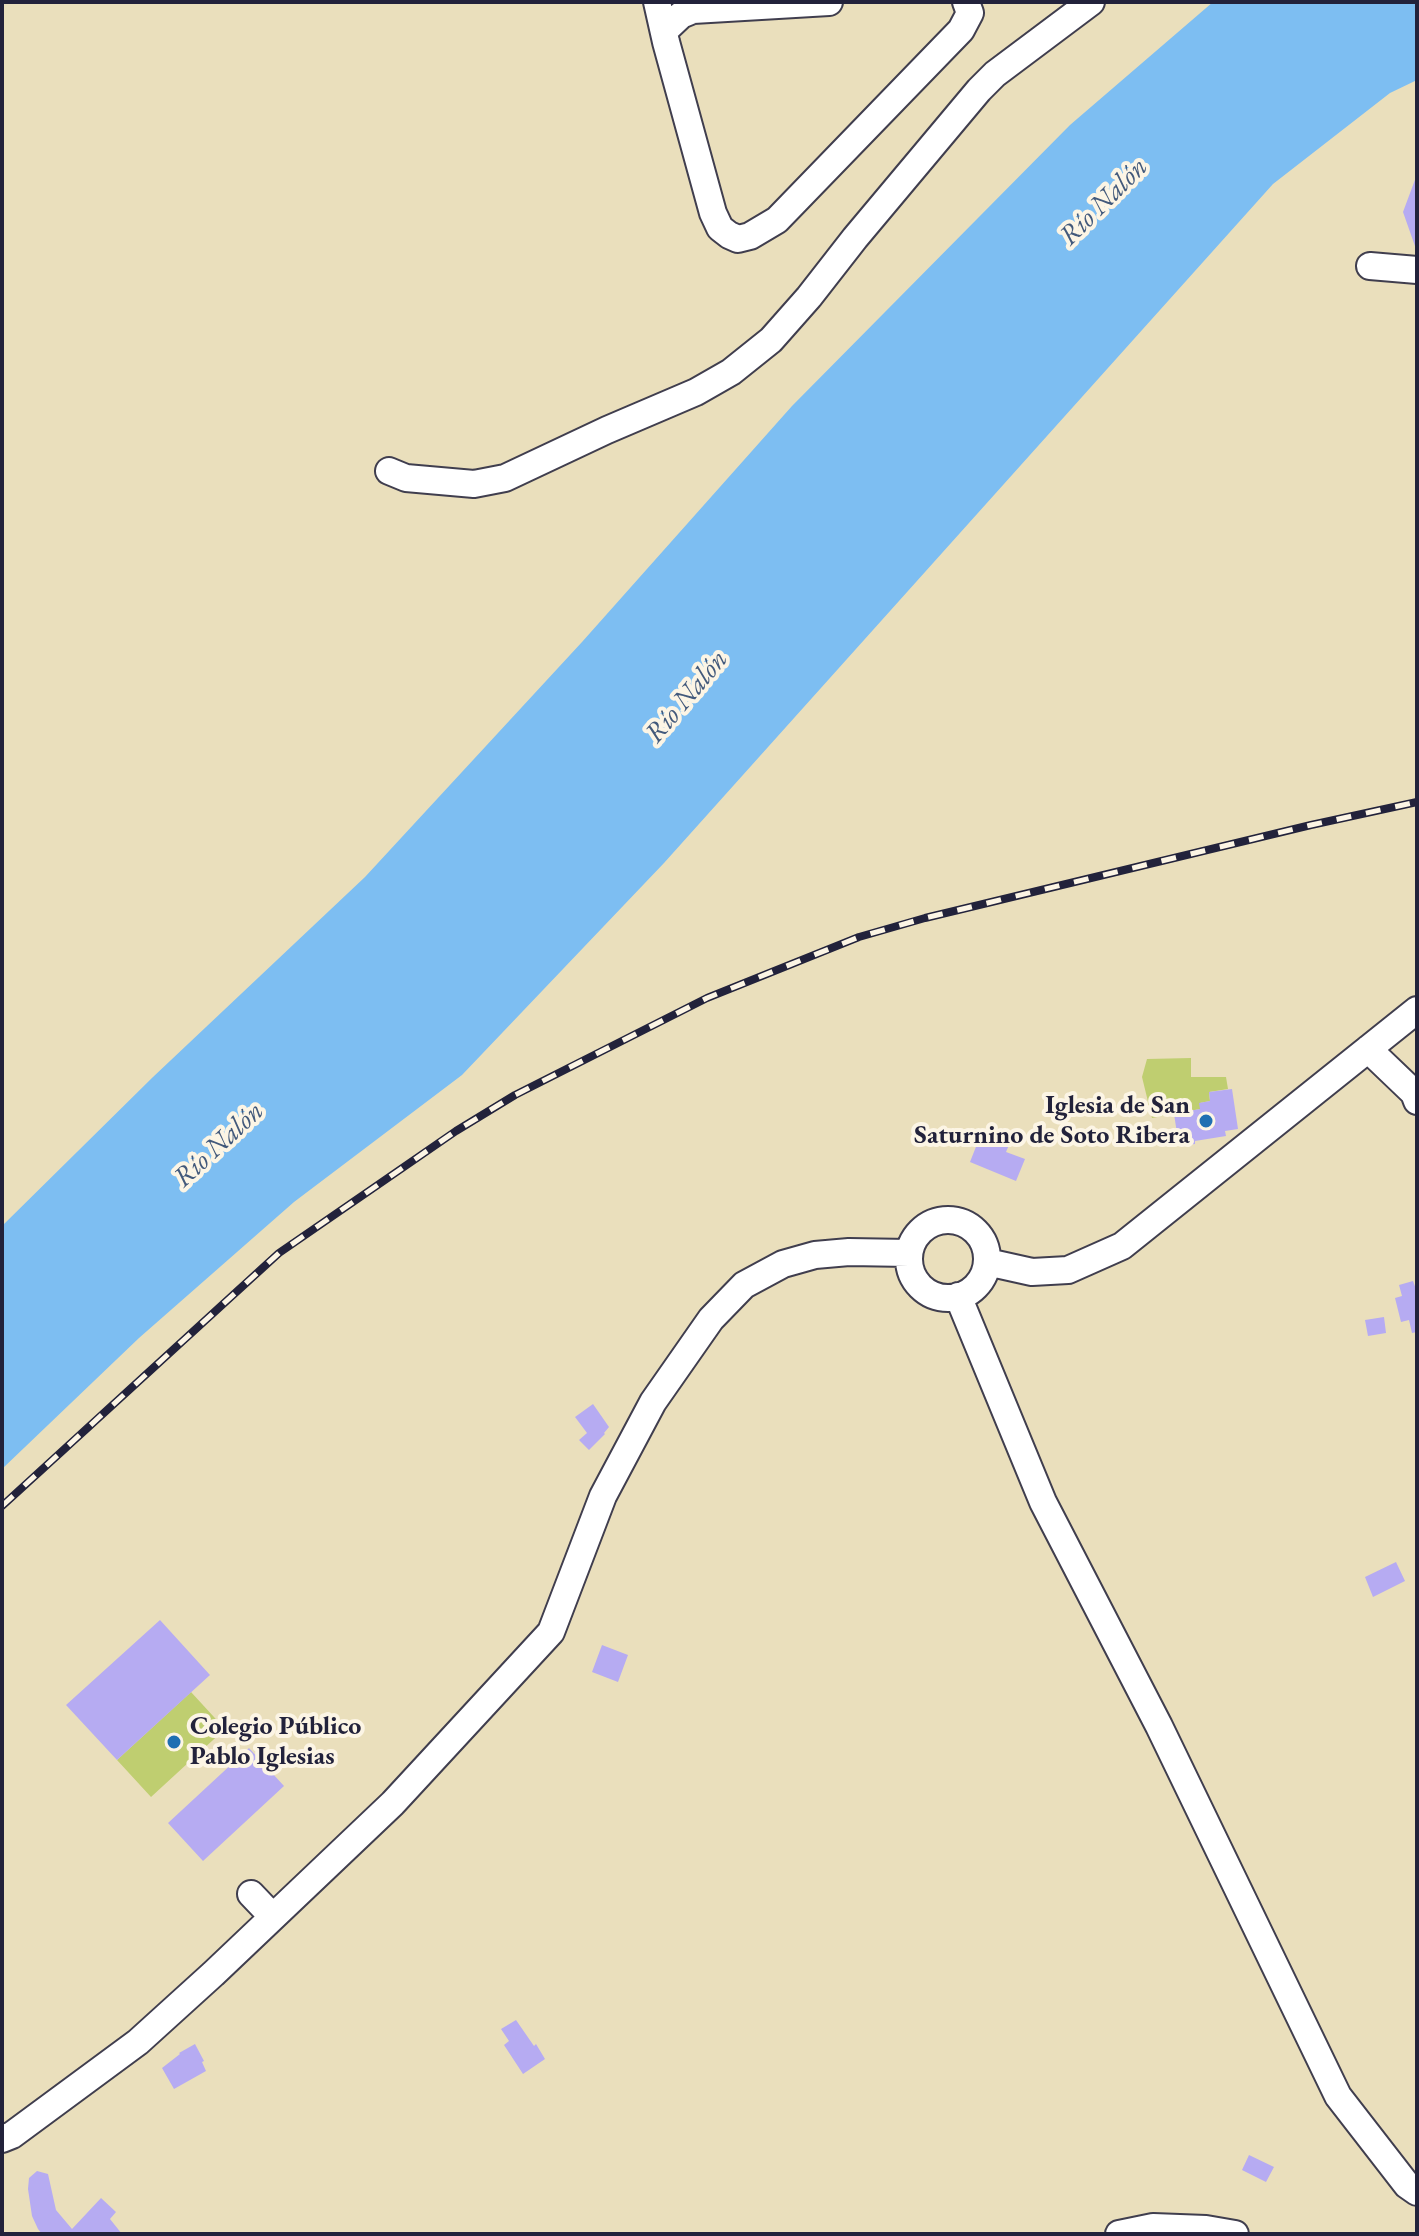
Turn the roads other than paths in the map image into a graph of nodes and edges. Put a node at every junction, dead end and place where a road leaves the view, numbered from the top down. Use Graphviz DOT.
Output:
graph roads {
  1 [pos="657,2"];
  2 [pos="829,2"];
  3 [pos="966,2"];
  4 [pos="1091,2"];
  5 [pos="664,31"];
  6 [pos="1370,266"];
  7 [pos="1417,270"];
  8 [pos="389,471"];
  9 [pos="1417,1010"];
  10 [pos="1368,1049"];
  11 [pos="1417,1101"];
  12 [pos="909,1253"];
  13 [pos="987,1262"];
  14 [pos="958,1296"];
  15 [pos="251,1894"];
  16 [pos="272,1916"];
  17 [pos="2,2139"];
  18 [pos="1417,2192"];
  19 [pos="1119,2234"];
  20 [pos="1235,2234"];
  1 -- 5 [label="street"];
  2 -- 5 [label="street"];
  3 -- 5 [label="street"];
  4 -- 8 [label="street"];
  6 -- 7 [label="street"];
  9 -- 10 [label="street"];
  10 -- 11 [label="street"];
  10 -- 13 [label="street"];
  12 -- 13 [label="street"];
  12 -- 14 [label="street"];
  12 -- 16 [label="street"];
  13 -- 14 [label="street"];
  14 -- 18 [label="street"];
  15 -- 16 [label="street"];
  16 -- 17 [label="street"];
  19 -- 20 [label="street"];
}
